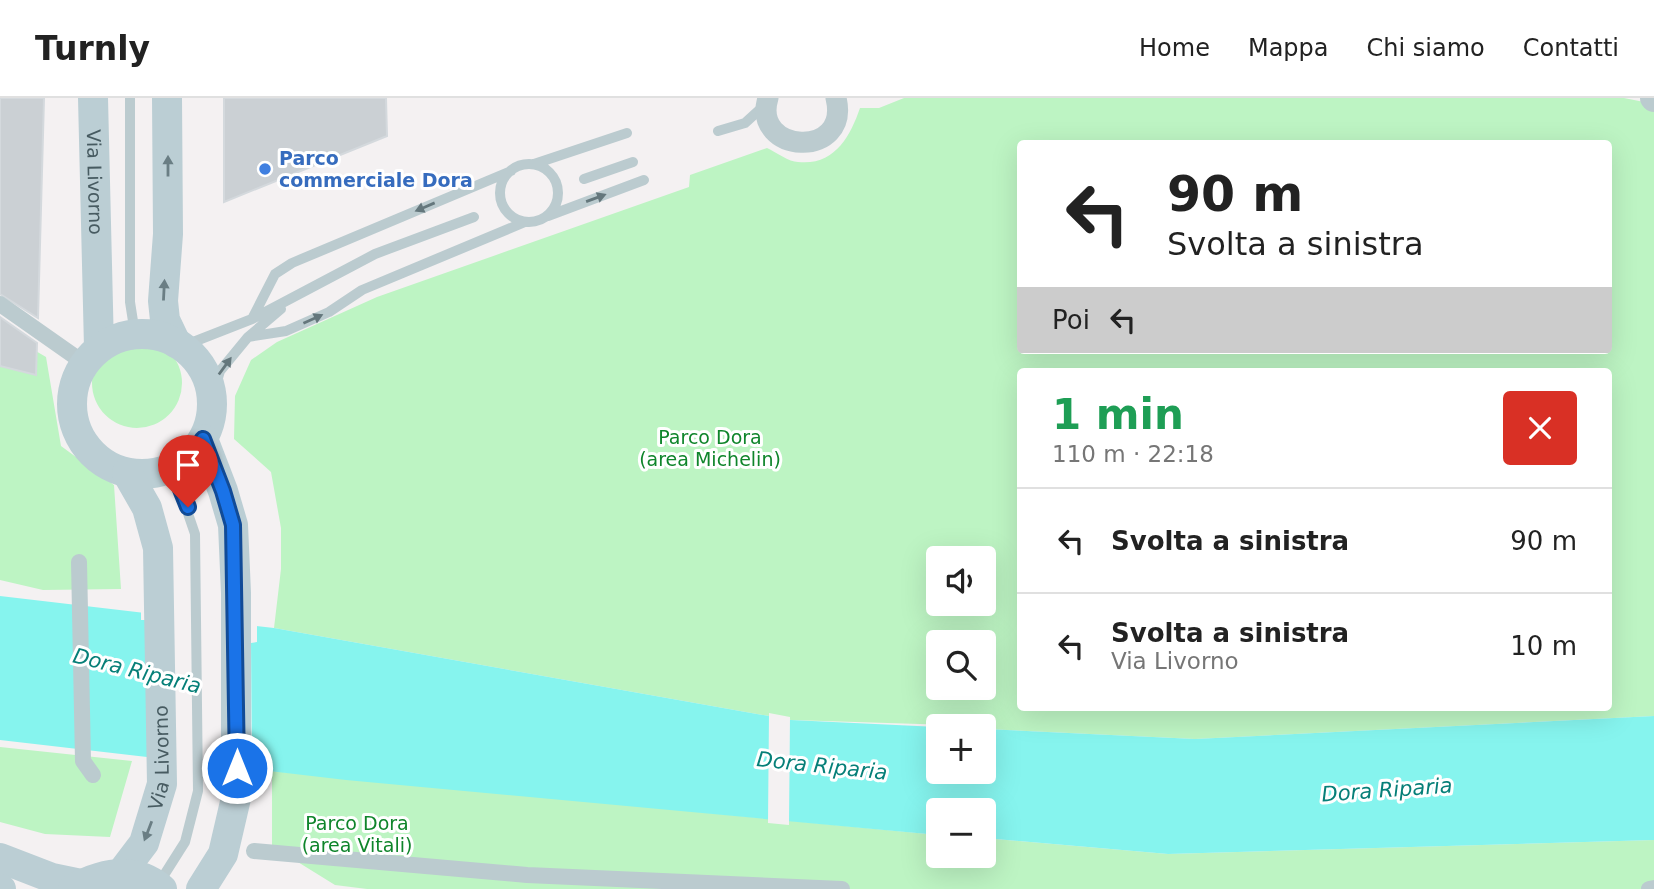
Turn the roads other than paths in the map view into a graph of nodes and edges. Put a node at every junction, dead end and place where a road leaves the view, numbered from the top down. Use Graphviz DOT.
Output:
graph roads {
  1 [pos="93,98"];
  2 [pos="130,98"];
  3 [pos="167,98"];
  4 [pos="768,101"];
  5 [pos="840,101"];
  6 [pos="745,122"];
  7 [pos="772,126"];
  8 [pos="719,131"];
  9 [pos="628,134"];
  10 [pos="634,162"];
  11 [pos="532,165"];
  12 [pos="511,171"];
  13 [pos="584,179"];
  14 [pos="644,180"];
  15 [pos="548,216"];
  16 [pos="474,217"];
  17 [pos="525,222"];
  18 [pos="293,299"];
  19 [pos="0,304"];
  20 [pos="252,319"];
  21 [pos="135,334"];
  22 [pos="248,337"];
  23 [pos="179,344"];
  24 [pos="91,356"];
  25 [pos="212,399"];
  26 [pos="203,439"];
  27 [pos="172,467"];
  28 [pos="127,473"];
  29 [pos="79,562"];
  30 [pos="93,775"];
  31 [pos="254,850"];
  32 [pos="0,858"];
  33 [pos="221,859"];
  34 [pos="122,872"];
  35 [pos="531,882"];
  36 [pos="77,887"];
  37 [pos="160,887"];
  38 [pos="766,887"];
  39 [pos="201,889"];
  40 [pos="229,889"];
  41 [pos="842,889"];
  1 -- 24 [label="main road, Via Livorno"];
  2 -- 21 [label="lane, Via Livorno"];
  23 -- 3 [label="main road, one-way"];
  4 -- 6 [label="lane"];
  4 -- 7 [label="street"];
  5 -- 7 [label="street"];
  6 -- 7 [label="lane"];
  6 -- 8 [label="lane"];
  9 -- 11 [label="lane"];
  10 -- 13 [label="lane"];
  11 -- 12 [label="lane"];
  11 -- 15 [label="lane"];
  12 -- 17 [label="lane"];
  12 -- 20 [label="lane, one-way"];
  15 -- 14 [label="lane, one-way"];
  15 -- 17 [label="lane"];
  16 -- 18 [label="lane"];
  22 -- 17 [label="lane, one-way"];
  18 -- 20 [label="lane"];
  18 -- 22 [label="lane"];
  19 -- 24 [label="street"];
  20 -- 23 [label="lane"];
  21 -- 23 [label="main road"];
  21 -- 24 [label="main road"];
  25 -- 22 [label="lane, one-way"];
  23 -- 25 [label="main road"];
  24 -- 28 [label="main road"];
  25 -- 26 [label="main road"];
  26 -- 27 [label="main road"];
  26 -- 33 [label="main road"];
  27 -- 28 [label="main road"];
  27 -- 37 [label="lane, Via Livorno"];
  28 -- 34 [label="main road, Via Livorno, one-way"];
  29 -- 30 [label="street"];
  31 -- 35 [label="street"];
  32 -- 36 [label="main road"];
  33 -- 39 [label="main road"];
  33 -- 40 [label="main road"];
  34 -- 36 [label="main road"];
  34 -- 37 [label="main road"];
  35 -- 38 [label="street"];
  38 -- 41 [label="street"];
}
